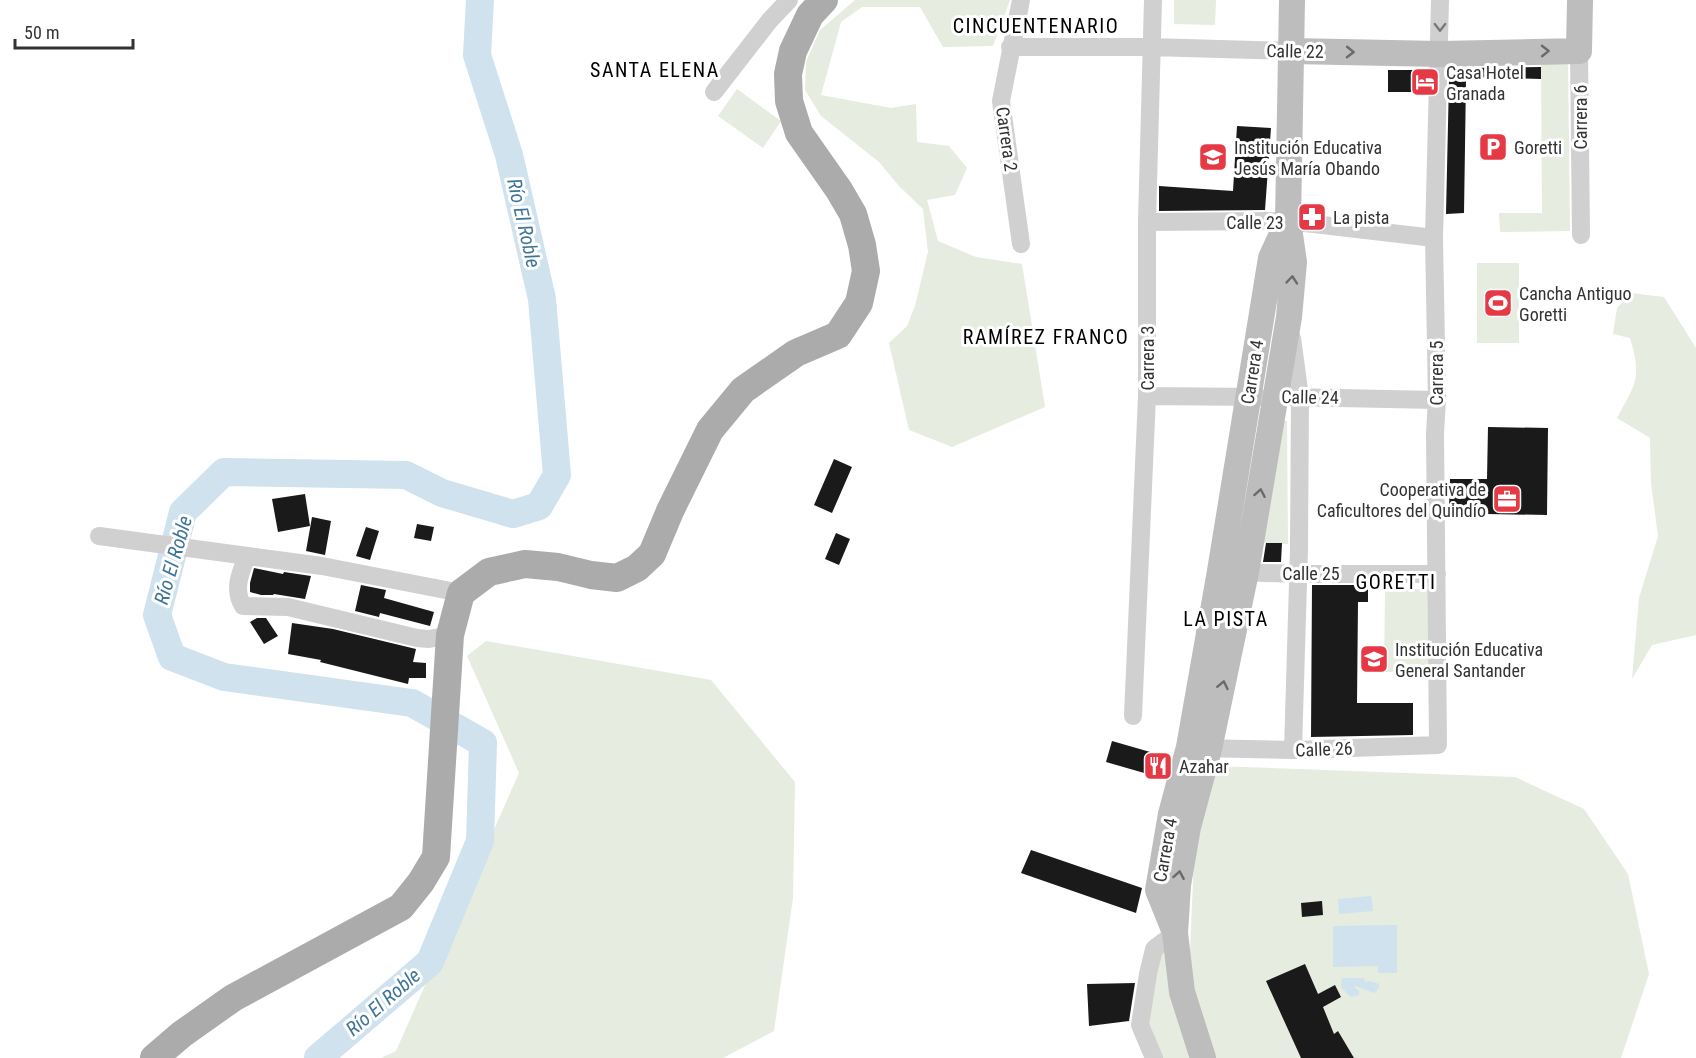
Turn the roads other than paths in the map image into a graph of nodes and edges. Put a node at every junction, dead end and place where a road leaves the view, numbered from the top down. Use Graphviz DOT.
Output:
graph roads {
  1 [pos="789,0"];
  2 [pos="824,0"];
  3 [pos="1021,0"];
  4 [pos="1153,0"];
  5 [pos="1292,0"];
  6 [pos="1440,0"];
  7 [pos="1580,0"];
  8 [pos="1010,46"];
  9 [pos="1151,47"];
  10 [pos="1292,51"];
  11 [pos="1579,51"];
  12 [pos="1440,54"];
  13 [pos="714,92"];
  14 [pos="1288,221"];
  15 [pos="1147,222"];
  16 [pos="1581,235"];
  17 [pos="1434,238"];
  18 [pos="1021,244"];
  19 [pos="1147,396"];
  20 [pos="1288,397"];
  21 [pos="1248,398"];
  22 [pos="1437,400"];
  23 [pos="99,536"];
  24 [pos="247,556"];
  25 [pos="1220,571"];
  26 [pos="1246,572"];
  27 [pos="1298,574"];
  28 [pos="1437,574"];
  29 [pos="461,593"];
  30 [pos="450,635"];
  31 [pos="1133,716"];
  32 [pos="1438,746"];
  33 [pos="1199,748"];
  34 [pos="1293,750"];
  35 [pos="1175,933"];
  36 [pos="154,1058"];
  37 [pos="1154,1058"];
  38 [pos="1203,1058"];
  1 -- 13 [label="street"];
  2 -- 29 [label="main road"];
  3 -- 8 [label="street, Carrera 2"];
  4 -- 9 [label="street, Carrera 3"];
  5 -- 10 [label="main road, Carrera 4"];
  6 -- 12 [label="street, Carrera 5, one-way"];
  7 -- 11 [label="main road, Carrera 6"];
  8 -- 9 [label="street, Calle 22"];
  8 -- 18 [label="street, Carrera 2"];
  9 -- 10 [label="street, Calle 22"];
  9 -- 15 [label="street, Carrera 3"];
  10 -- 12 [label="main road, Calle 22, one-way"];
  10 -- 14 [label="main road, Carrera 4"];
  12 -- 11 [label="main road, Calle 22, one-way"];
  11 -- 16 [label="street, Carrera 6"];
  12 -- 17 [label="street, Carrera 5"];
  14 -- 15 [label="street, Calle 23"];
  14 -- 17 [label="street, Calle 23"];
  20 -- 14 [label="main road, Carrera 4, one-way"];
  14 -- 21 [label="main road, Carrera 4"];
  15 -- 19 [label="street, Carrera 3"];
  17 -- 22 [label="street, Carrera 5"];
  19 -- 21 [label="street, Calle 24"];
  19 -- 31 [label="street, Carrera 3"];
  20 -- 21 [label="street, Calle 24"];
  20 -- 22 [label="street, Calle 24"];
  26 -- 20 [label="main road, Carrera 4, one-way"];
  20 -- 27 [label="street, Carrera 4"];
  21 -- 25 [label="main road, Carrera 4"];
  22 -- 28 [label="street, Carrera 5"];
  23 -- 24 [label="street"];
  24 -- 29 [label="street"];
  24 -- 30 [label="street"];
  25 -- 26 [label="street, Calle 25"];
  25 -- 33 [label="main road, Carrera 4"];
  26 -- 27 [label="street, Calle 25"];
  33 -- 26 [label="main road, Carrera 4, one-way"];
  27 -- 28 [label="street, Calle 25"];
  27 -- 34 [label="street, Carrera 4"];
  28 -- 32 [label="street, Carrera 5"];
  29 -- 30 [label="main road"];
  30 -- 36 [label="main road"];
  32 -- 34 [label="street, Calle 26"];
  33 -- 34 [label="street, Calle 26"];
  33 -- 35 [label="main road, Carrera 4"];
  35 -- 37 [label="street"];
  35 -- 38 [label="main road, Carrera 4"];
}
